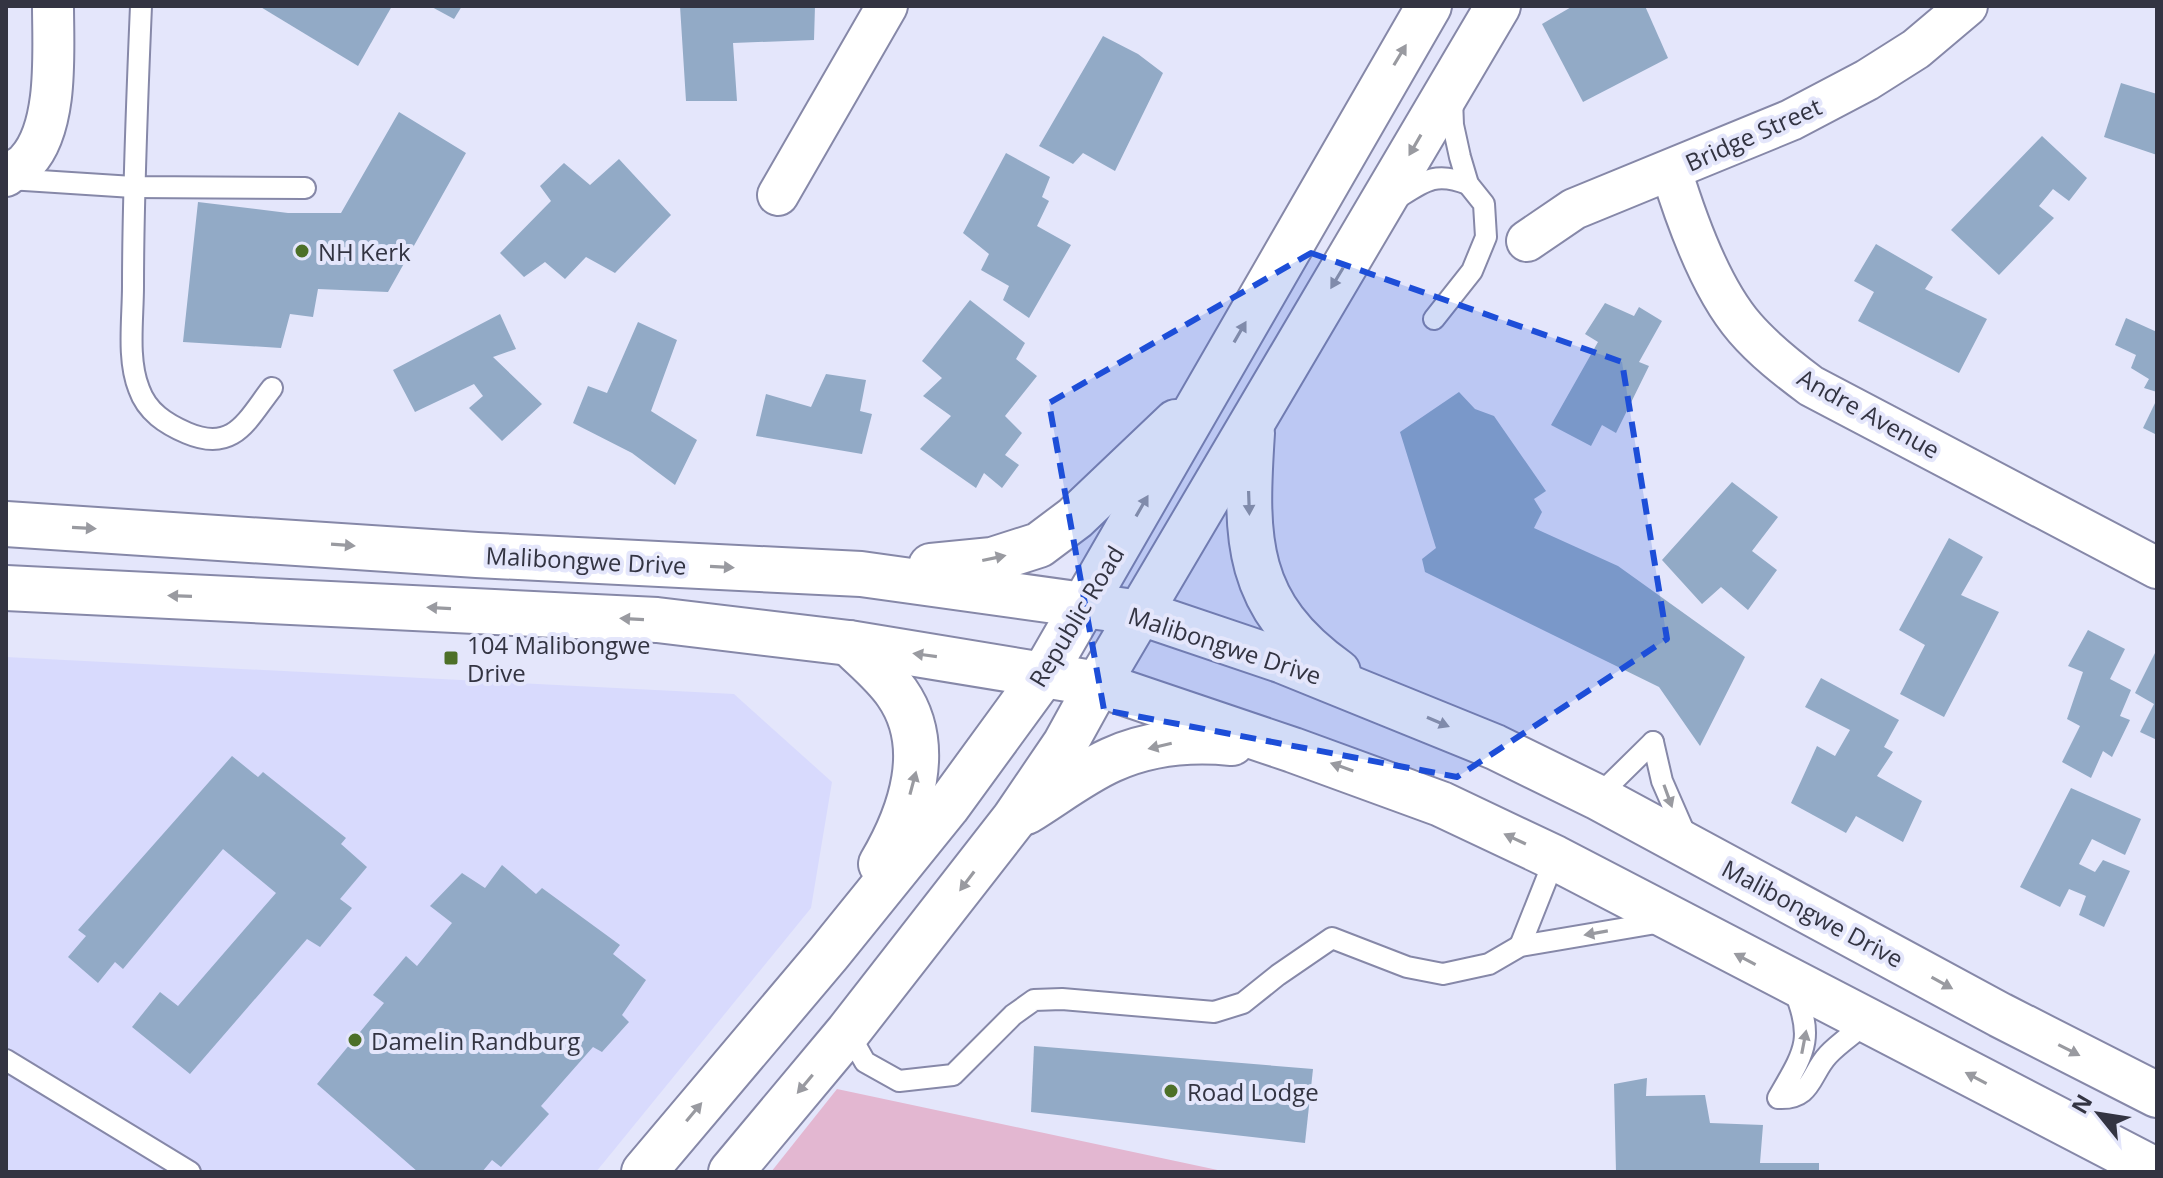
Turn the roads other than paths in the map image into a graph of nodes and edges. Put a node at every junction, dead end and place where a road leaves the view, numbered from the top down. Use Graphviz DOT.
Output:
graph roads {
  1 [pos="53,6"];
  2 [pos="141,6"];
  3 [pos="887,6"];
  4 [pos="1429,6"];
  5 [pos="1498,6"];
  6 [pos="1967,6"];
  7 [pos="1451,83"];
  8 [pos="1671,170"];
  9 [pos="6,177"];
  10 [pos="1468,184"];
  11 [pos="133,187"];
  12 [pos="305,188"];
  13 [pos="778,195"];
  14 [pos="1377,211"];
  15 [pos="1527,241"];
  16 [pos="1434,319"];
  17 [pos="272,388"];
  18 [pos="1201,399"];
  19 [pos="1252,425"];
  20 [pos="6,524"];
  21 [pos="2154,563"];
  22 [pos="861,574"];
  23 [pos="6,588"];
  24 [pos="1084,605"];
  25 [pos="1141,613"];
  26 [pos="849,643"];
  27 [pos="1044,674"];
  28 [pos="1098,684"];
  29 [pos="1366,692"];
  30 [pos="1293,750"];
  31 [pos="1597,797"];
  32 [pos="1014,819"];
  33 [pos="1692,847"];
  34 [pos="1555,858"];
  35 [pos="1672,920"];
  36 [pos="1520,946"];
  37 [pos="829,953"];
  38 [pos="1792,983"];
  39 [pos="1867,1022"];
  40 [pos="848,1032"];
  41 [pos="6,1060"];
  42 [pos="2157,1095"];
  43 [pos="2157,1171"];
  44 [pos="190,1172"];
  45 [pos="644,1172"];
  46 [pos="731,1172"];
  1 -- 9 [label="street"];
  2 -- 11 [label="lane"];
  3 -- 13 [label="street"];
  18 -- 4 [label="main road, Republic Road, one-way"];
  5 -- 7 [label="main road"];
  6 -- 8 [label="street, Bridge Street"];
  7 -- 10 [label="lane"];
  7 -- 14 [label="main road, one-way"];
  8 -- 15 [label="street, Bridge Street"];
  8 -- 21 [label="street, Andre Avenue"];
  9 -- 11 [label="lane"];
  10 -- 14 [label="lane"];
  10 -- 16 [label="lane"];
  11 -- 12 [label="lane"];
  11 -- 17 [label="lane"];
  14 -- 19 [label="main road, one-way"];
  22 -- 18 [label="main road, one-way"];
  24 -- 18 [label="main road, Republic Road, one-way"];
  19 -- 25 [label="main road"];
  19 -- 29 [label="main road, one-way"];
  20 -- 22 [label="main road, Malibongwe Drive, one-way"];
  22 -- 24 [label="main road, Malibongwe Drive"];
  26 -- 23 [label="main road, one-way"];
  24 -- 25 [label="main road, Malibongwe Drive"];
  24 -- 27 [label="main road, Republic Road"];
  25 -- 28 [label="main road"];
  25 -- 29 [label="main road, Malibongwe Drive"];
  27 -- 26 [label="main road, one-way"];
  37 -- 26 [label="main road, one-way"];
  27 -- 28 [label="main road"];
  27 -- 37 [label="main road, Republic Road"];
  28 -- 30 [label="main road"];
  28 -- 32 [label="main road"];
  29 -- 31 [label="main road, Malibongwe Drive, one-way"];
  30 -- 32 [label="main road, one-way"];
  34 -- 30 [label="main road, one-way"];
  31 -- 33 [label="main road, Malibongwe Drive"];
  31 -- 33 [label="lane, one-way"];
  32 -- 40 [label="main road, one-way"];
  33 -- 42 [label="main road, Malibongwe Drive, one-way"];
  34 -- 35 [label="main road"];
  34 -- 36 [label="lane"];
  35 -- 36 [label="lane, one-way"];
  38 -- 35 [label="main road, one-way"];
  36 -- 40 [label="lane"];
  45 -- 37 [label="main road, Republic Road, one-way"];
  38 -- 39 [label="main road"];
  39 -- 38 [label="lane, one-way"];
  43 -- 39 [label="main road, one-way"];
  40 -- 46 [label="main road, one-way"];
  41 -- 44 [label="lane"];
}
